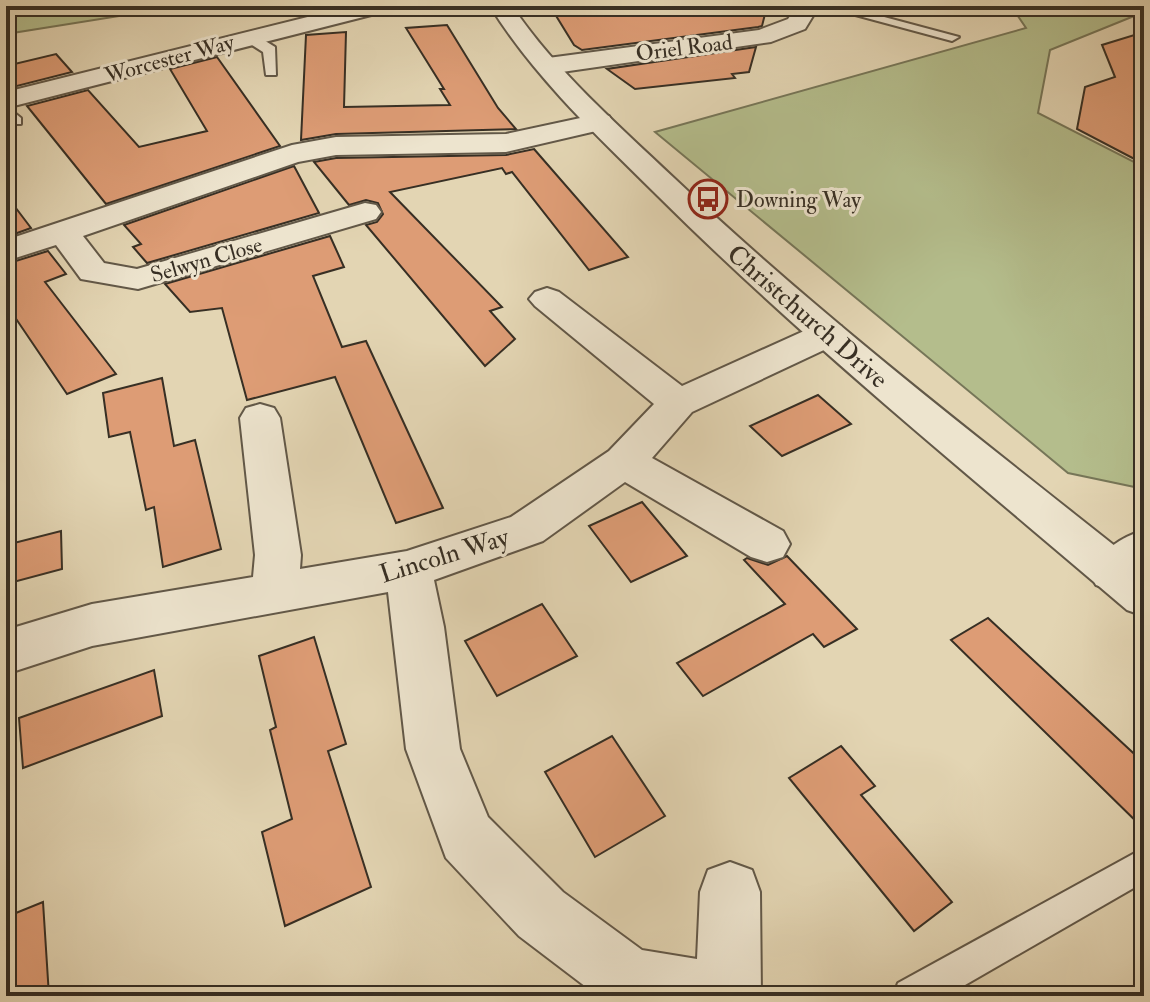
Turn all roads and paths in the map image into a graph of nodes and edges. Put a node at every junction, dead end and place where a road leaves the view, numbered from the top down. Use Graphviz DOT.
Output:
graph roads {
  1 [pos="379,6"];
  2 [pos="501,6"];
  3 [pos="808,6"];
  4 [pos="828,6"];
  5 [pos="325,11"];
  6 [pos="249,37"];
  7 [pos="952,37"];
  8 [pos="548,66"];
  9 [pos="271,72"];
  10 [pos="9,110"];
  11 [pos="599,122"];
  12 [pos="365,212"];
  13 [pos="63,232"];
  14 [pos="6,251"];
  15 [pos="547,299"];
  16 [pos="828,334"];
  17 [pos="678,403"];
  18 [pos="260,418"];
  19 [pos="624,462"];
  20 [pos="767,544"];
  21 [pos="408,570"];
  22 [pos="1134,572"];
  23 [pos="275,595"];
  24 [pos="6,652"];
  25 [pos="1144,864"];
  26 [pos="730,892"];
  27 [pos="625,988"];
  28 [pos="720,996"];
  29 [pos="728,996"];
  30 [pos="911,996"];
  1 -- 5 [label="street, Worcester Way"];
  2 -- 8 [label="street, Christchurch Drive"];
  3 -- 8 [label="street, Oriel Road"];
  4 -- 7 [label="lane"];
  5 -- 6 [label="street, Worcester Way"];
  6 -- 9 [label="lane"];
  6 -- 10 [label="street, Worcester Way"];
  8 -- 11 [label="street, Christchurch Drive"];
  11 -- 13 [label="street"];
  11 -- 16 [label="street, Christchurch Drive"];
  12 -- 13 [label="street, Selwyn Close"];
  13 -- 14 [label="street"];
  15 -- 17 [label="street"];
  16 -- 17 [label="street, Lincoln Way"];
  16 -- 22 [label="street, Christchurch Drive"];
  17 -- 19 [label="street, Lincoln Way"];
  18 -- 23 [label="street"];
  19 -- 20 [label="street"];
  19 -- 21 [label="street, Lincoln Way"];
  21 -- 23 [label="street, Lincoln Way"];
  21 -- 27 [label="street"];
  23 -- 24 [label="street, Lincoln Way"];
  25 -- 30 [label="lane"];
  26 -- 29 [label="street"];
  27 -- 28 [label="street"];
}
